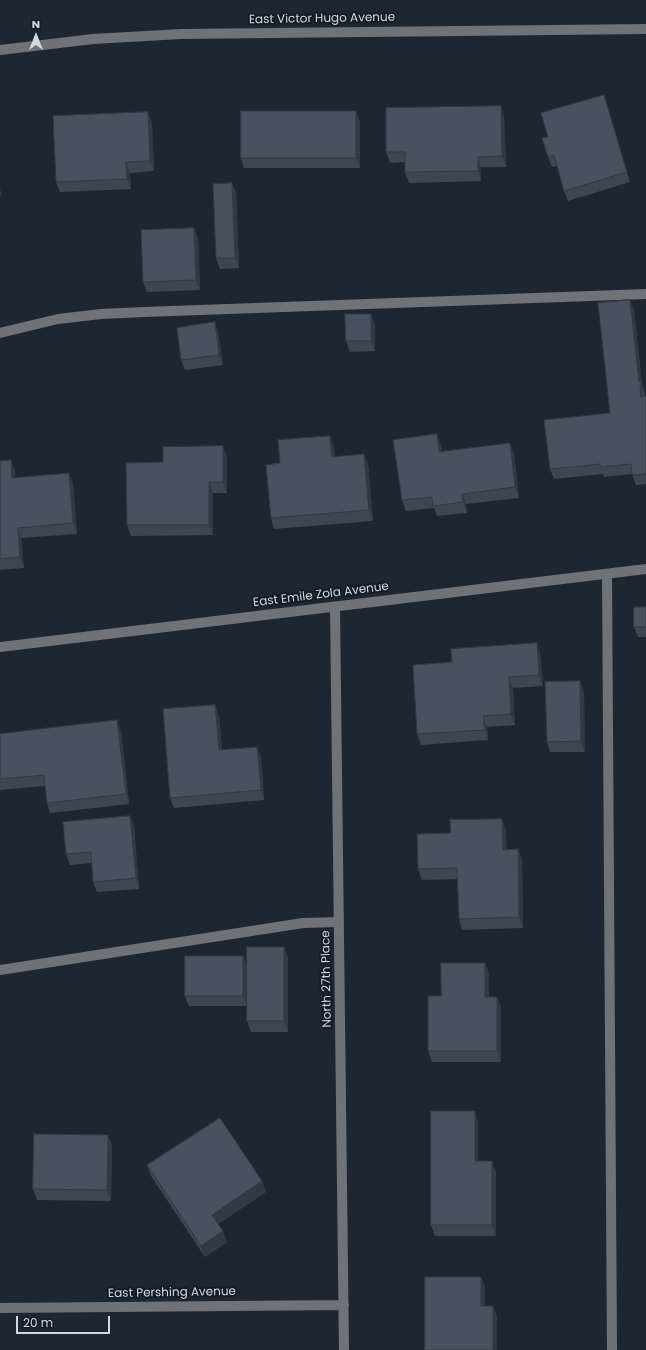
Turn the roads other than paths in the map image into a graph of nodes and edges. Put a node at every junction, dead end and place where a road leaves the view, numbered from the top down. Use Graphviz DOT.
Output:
graph roads {
  1 [pos="646,29"];
  2 [pos="0,50"];
  3 [pos="646,294"];
  4 [pos="0,333"];
  5 [pos="646,569"];
  6 [pos="607,574"];
  7 [pos="335,607"];
  8 [pos="0,647"];
  9 [pos="339,922"];
  10 [pos="0,970"];
  11 [pos="344,1305"];
  12 [pos="0,1308"];
  13 [pos="344,1350"];
  14 [pos="612,1350"];
  1 -- 2 [label="street, East Victor Hugo Avenue"];
  3 -- 4 [label="street"];
  5 -- 6 [label="street, East Emile Zola Avenue"];
  6 -- 7 [label="street, East Emile Zola Avenue"];
  6 -- 14 [label="street"];
  7 -- 8 [label="street, East Emile Zola Avenue"];
  7 -- 9 [label="street, North 27th Place"];
  9 -- 10 [label="street"];
  9 -- 11 [label="street, North 27th Place"];
  11 -- 12 [label="street, East Pershing Avenue"];
  11 -- 13 [label="street, North 27th Place"];
}
